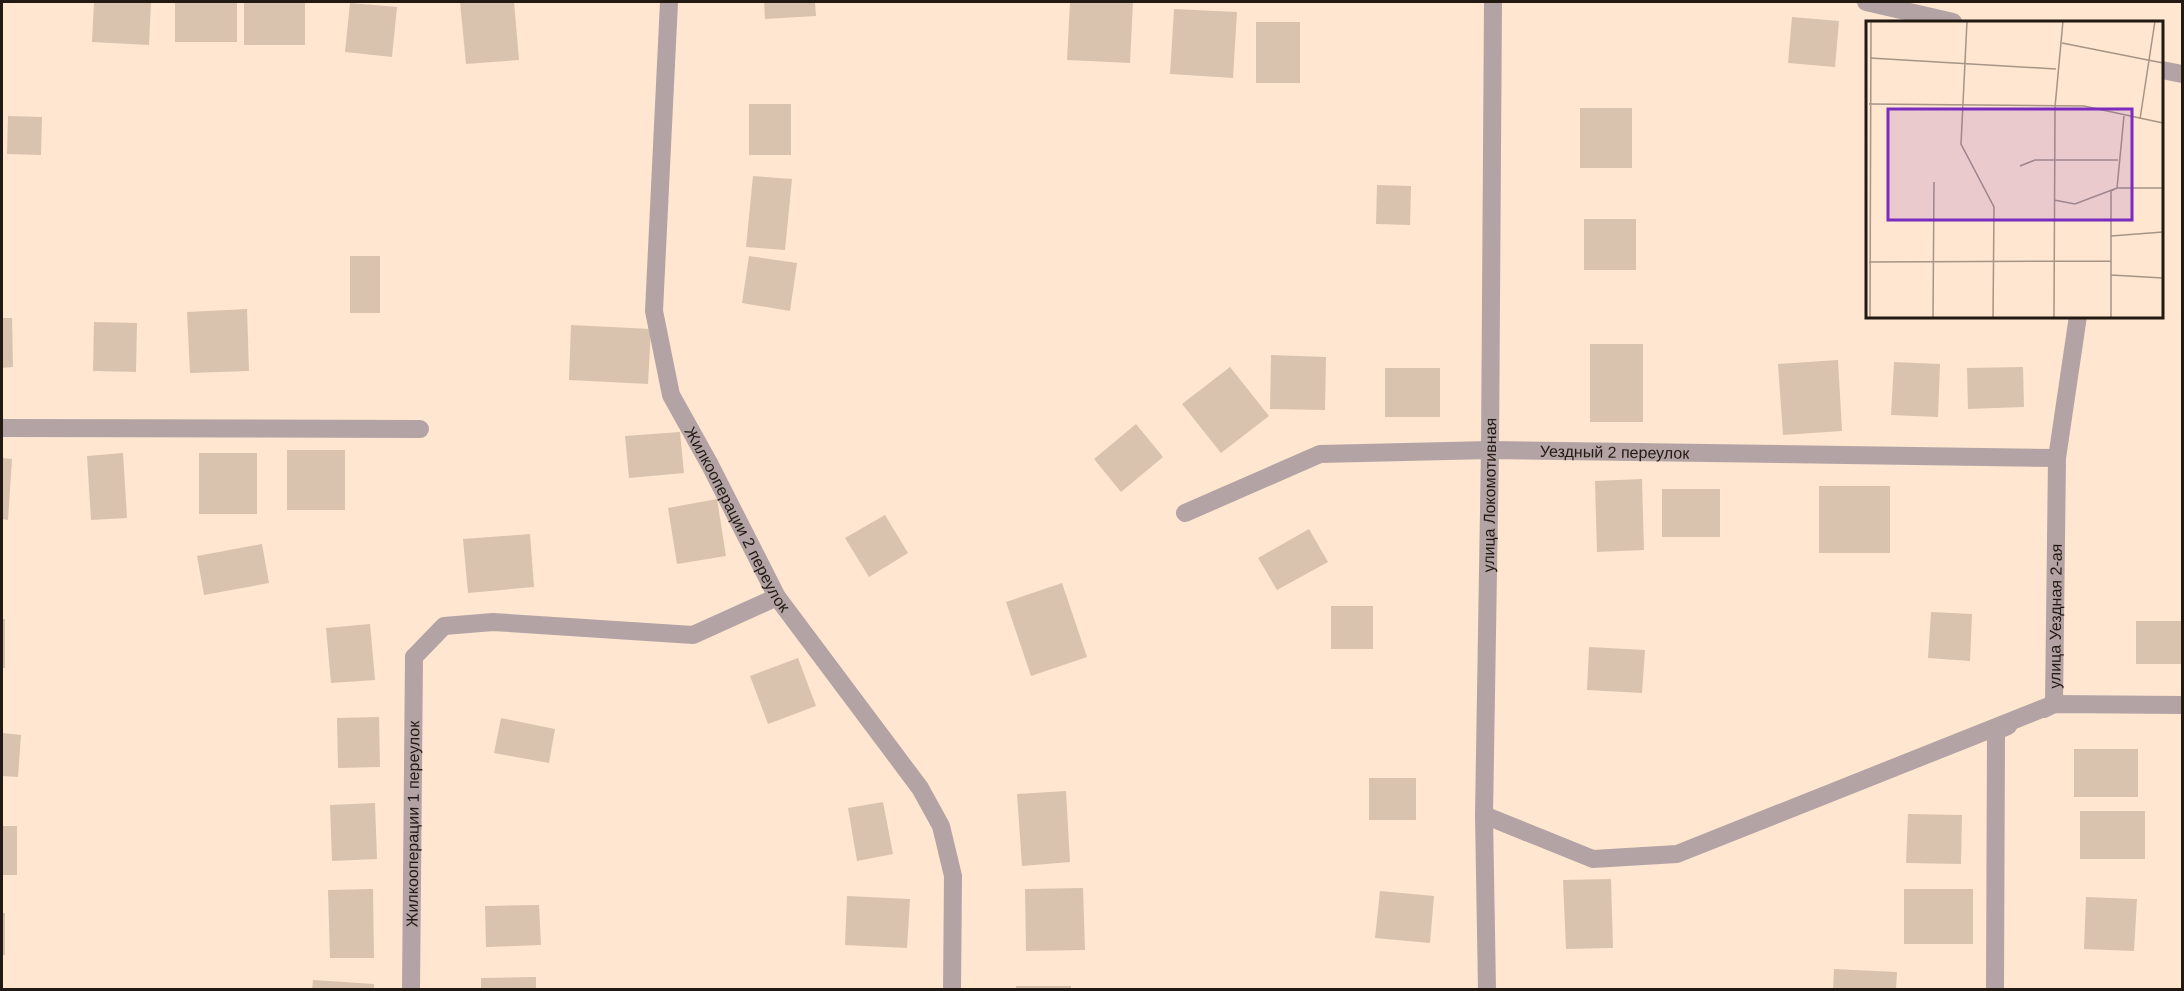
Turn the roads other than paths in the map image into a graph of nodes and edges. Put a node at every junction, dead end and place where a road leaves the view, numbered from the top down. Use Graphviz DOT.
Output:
graph roads {
  1 [pos="669,2"];
  2 [pos="1492,2"];
  3 [pos="1866,2"];
  4 [pos="1949,21"];
  5 [pos="2163,70"];
  6 [pos="2182,74"];
  7 [pos="2078,318"];
  8 [pos="2,428"];
  9 [pos="420,429"];
  10 [pos="1490,450"];
  11 [pos="2057,458"];
  12 [pos="1185,513"];
  13 [pos="777,597"];
  14 [pos="2054,704"];
  15 [pos="2182,705"];
  16 [pos="1484,815"];
  17 [pos="411,990"];
  18 [pos="952,990"];
  19 [pos="1487,990"];
  20 [pos="1995,990"];
  1 -- 13 [label="street, Жилкооперации 2 переулок"];
  2 -- 10 [label="street, улица Локомотивная"];
  3 -- 4 [label="street"];
  5 -- 6 [label="street"];
  7 -- 11 [label="street, улица Уездная 2-ая"];
  8 -- 9 [label="street"];
  10 -- 11 [label="street, Уездный 2 переулок"];
  10 -- 12 [label="street, Уездный 2 переулок"];
  10 -- 16 [label="street, улица Локомотивная"];
  11 -- 14 [label="street, улица Уездная 2-ая"];
  13 -- 17 [label="street, Жилкооперации 1 переулок"];
  13 -- 18 [label="street, Жилкооперации 2 переулок"];
  14 -- 15 [label="street"];
  14 -- 16 [label="street"];
  14 -- 20 [label="street, улица Уездная 2-ая"];
  16 -- 19 [label="street, улица Локомотивная"];
}
